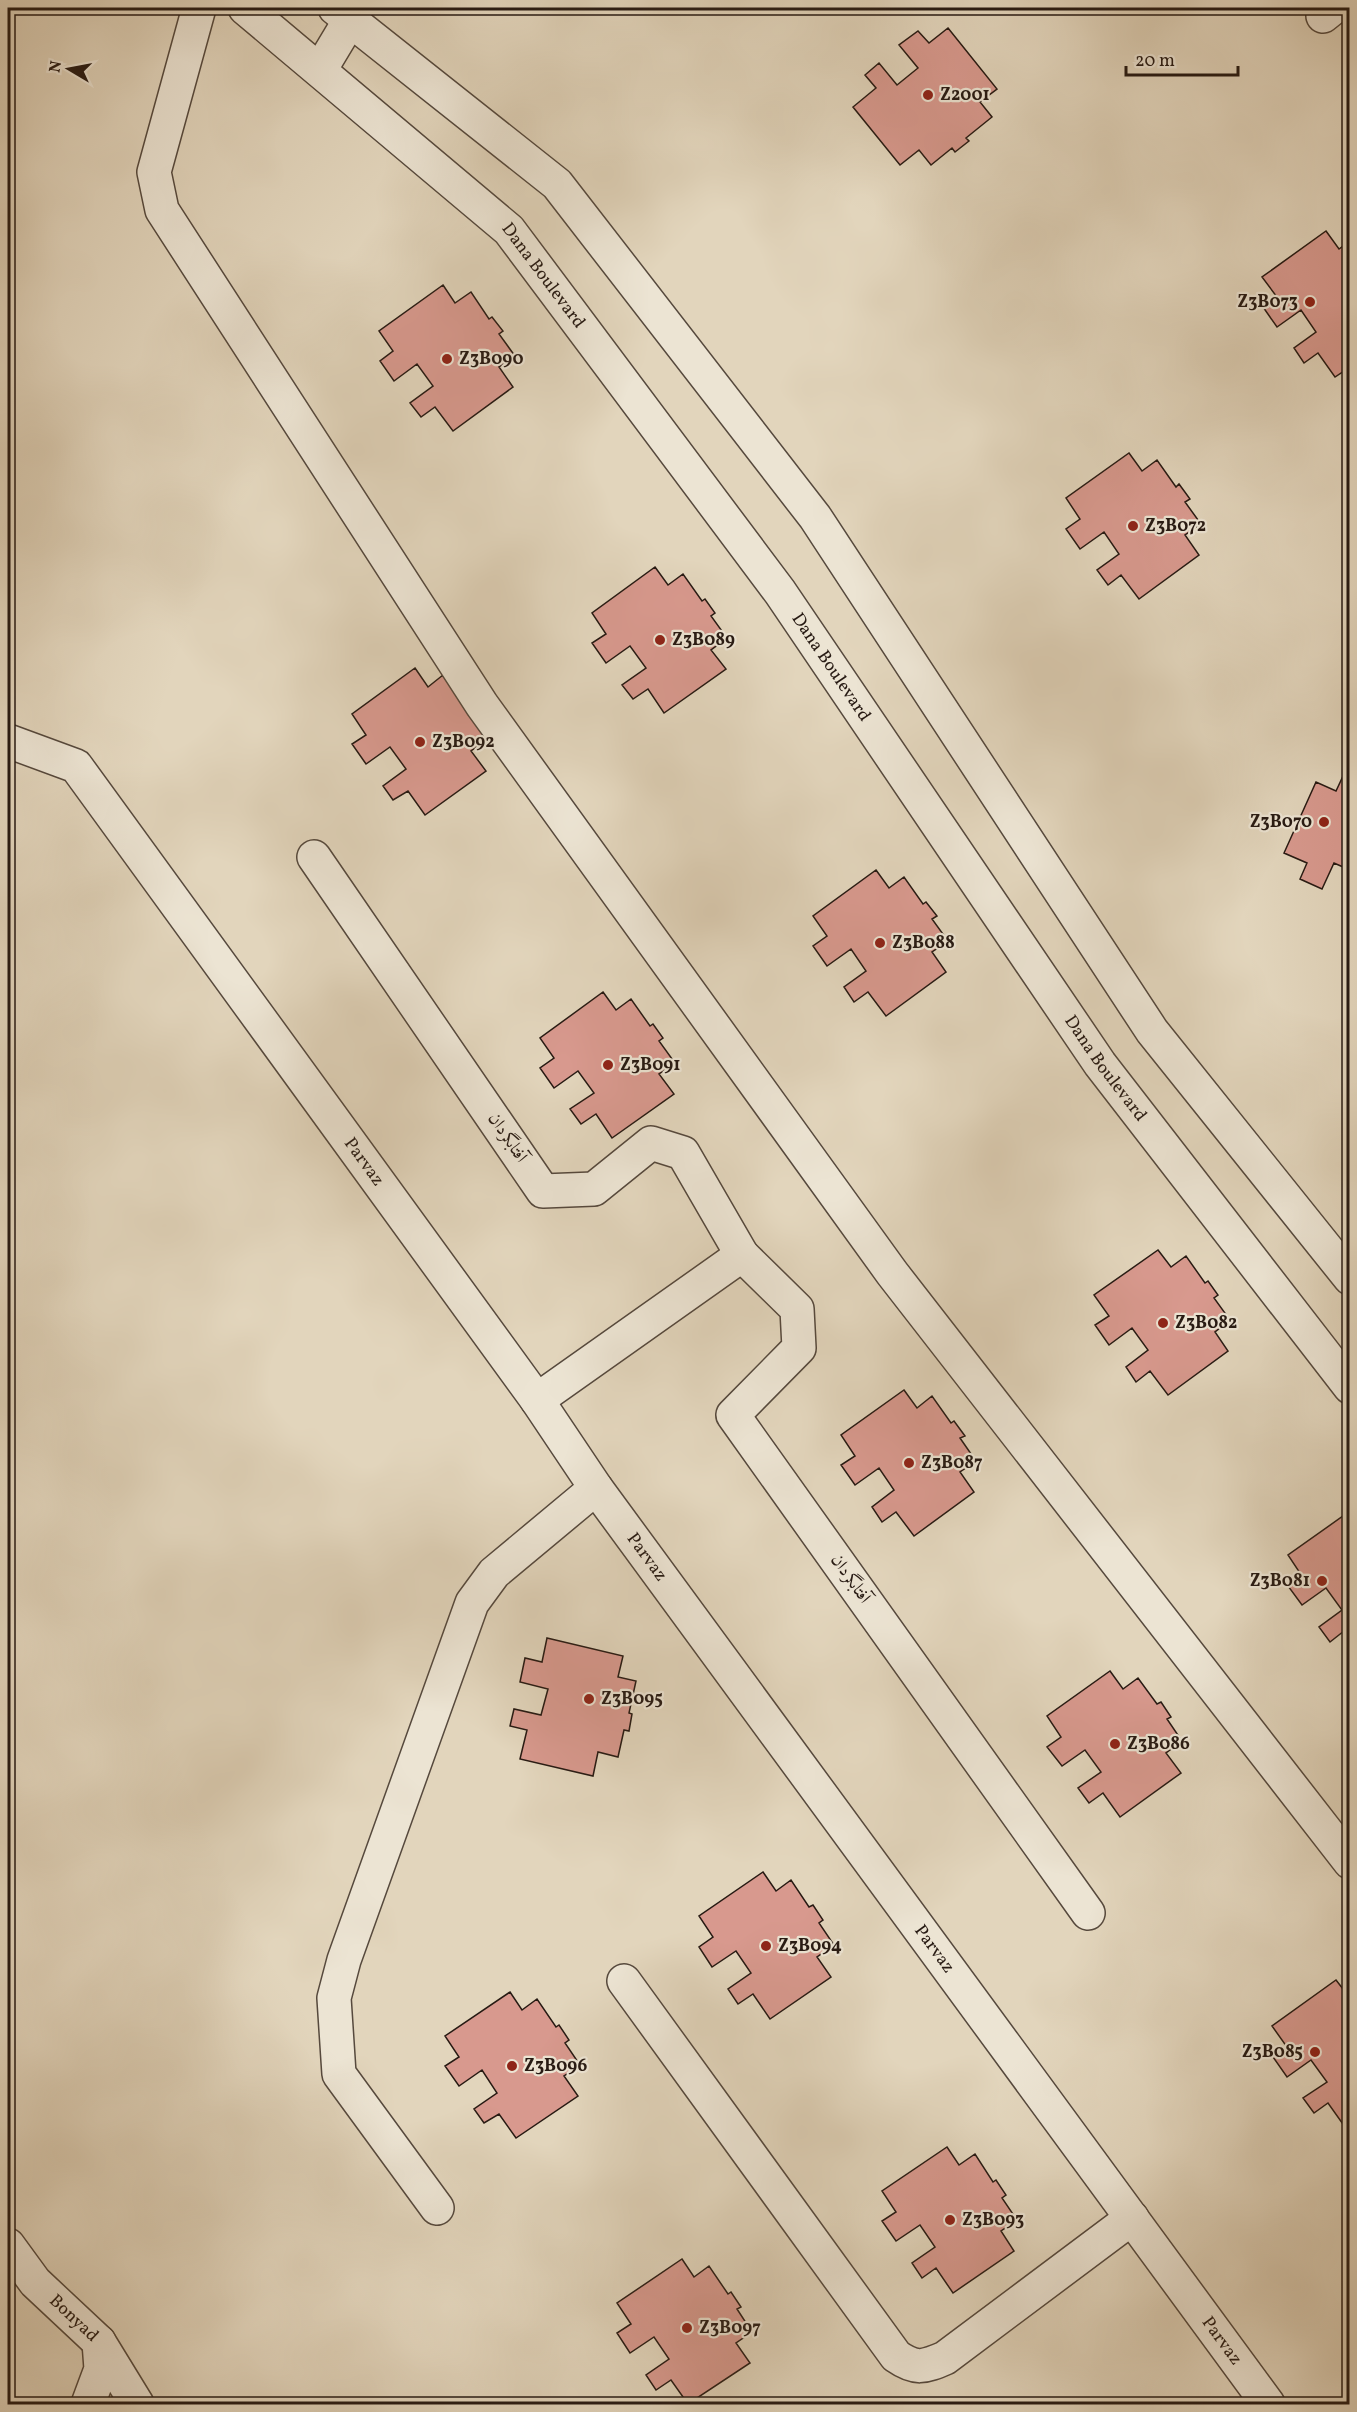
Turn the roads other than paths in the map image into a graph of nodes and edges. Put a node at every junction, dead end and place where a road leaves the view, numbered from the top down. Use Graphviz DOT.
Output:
graph roads {
  1 [pos="199,8"];
  2 [pos="245,8"];
  3 [pos="346,12"];
  4 [pos="320,70"];
  5 [pos="8,741"];
  6 [pos="314,857"];
  7 [pos="742,1255"];
  8 [pos="1350,1278"];
  9 [pos="1350,1387"];
  10 [pos="537,1401"];
  11 [pos="596,1488"];
  12 [pos="1350,1862"];
  13 [pos="1089,1913"];
  14 [pos="624,1981"];
  15 [pos="437,2208"];
  16 [pos="1132,2218"];
  17 [pos="8,2245"];
  18 [pos="99,2342"];
  19 [pos="88,2404"];
  20 [pos="138,2404"];
  21 [pos="1268,2404"];
  1 -- 12 [label="street"];
  2 -- 4 [label="street, Dana Boulevard"];
  3 -- 4 [label="street"];
  3 -- 8 [label="street"];
  4 -- 9 [label="street, Dana Boulevard"];
  5 -- 10 [label="street, Parvaz"];
  6 -- 7 [label="street, آفتابگردان"];
  7 -- 10 [label="street"];
  7 -- 13 [label="street, آفتابگردان"];
  10 -- 11 [label="street, Parvaz"];
  11 -- 15 [label="street"];
  11 -- 16 [label="street, Parvaz"];
  14 -- 16 [label="street"];
  16 -- 21 [label="street, Parvaz"];
  17 -- 18 [label="street, Bonyad"];
  18 -- 19 [label="street, Bonyad"];
  18 -- 20 [label="street"];
}
